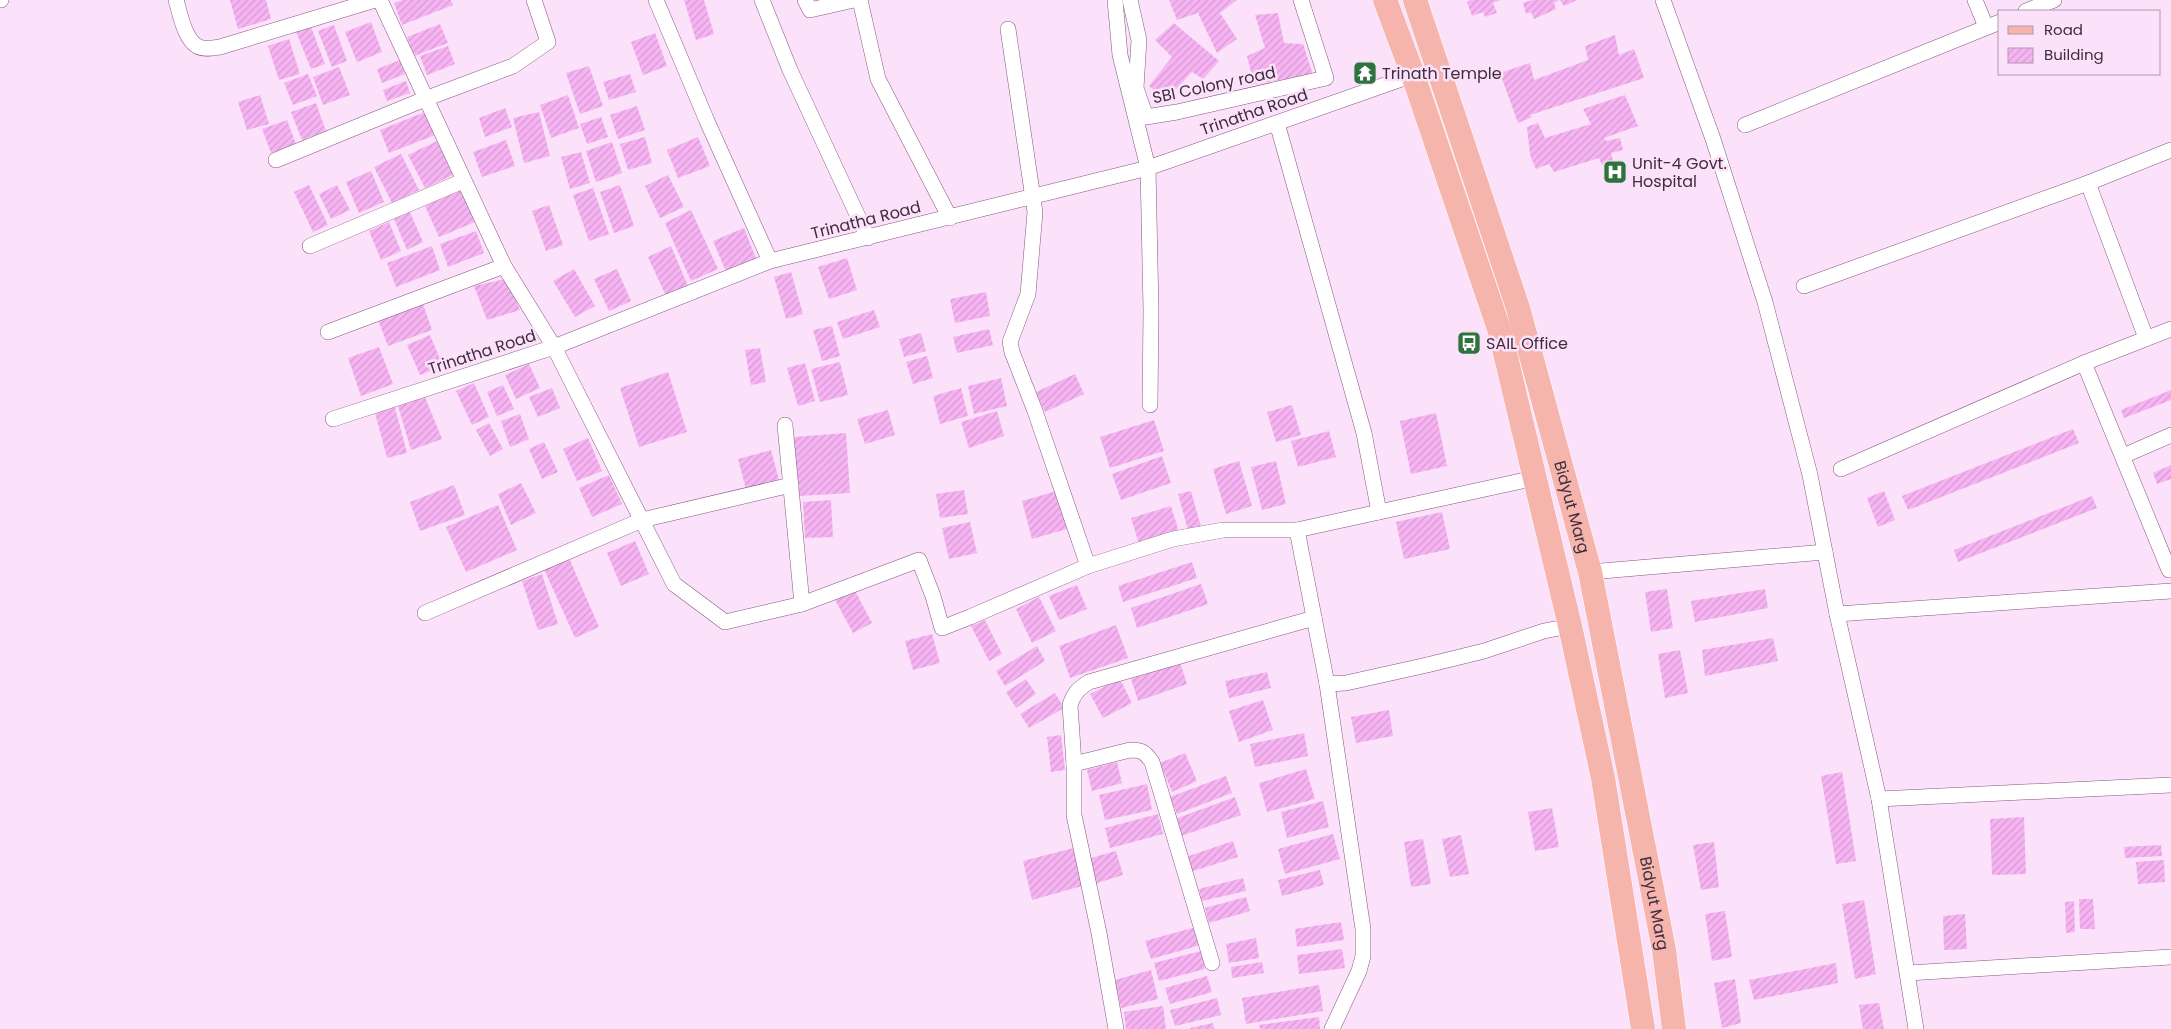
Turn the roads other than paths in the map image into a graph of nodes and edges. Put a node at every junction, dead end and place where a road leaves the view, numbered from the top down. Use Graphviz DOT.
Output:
graph roads {
  1 [pos="176,0"];
  2 [pos="375,0"];
  3 [pos="380,0"];
  4 [pos="534,0"];
  5 [pos="656,0"];
  6 [pos="762,0"];
  7 [pos="805,0"];
  8 [pos="854,0"];
  9 [pos="860,0"];
  10 [pos="1114,0"];
  11 [pos="1130,0"];
  12 [pos="1301,0"];
  13 [pos="1385,0"];
  14 [pos="1415,0"];
  15 [pos="1663,0"];
  16 [pos="1975,0"];
  17 [pos="2054,0"];
  18 [pos="2029,10"];
  19 [pos="1993,25"];
  20 [pos="1008,29"];
  21 [pos="1413,75"];
  22 [pos="425,99"];
  23 [pos="1276,123"];
  24 [pos="1746,125"];
  25 [pos="2171,150"];
  26 [pos="276,160"];
  27 [pos="1148,168"];
  28 [pos="463,181"];
  29 [pos="2088,183"];
  30 [pos="1032,197"];
  31 [pos="950,218"];
  32 [pos="868,238"];
  33 [pos="310,246"];
  34 [pos="770,261"];
  35 [pos="504,266"];
  36 [pos="1804,286"];
  37 [pos="2171,328"];
  38 [pos="328,332"];
  39 [pos="2146,338"];
  40 [pos="554,347"];
  41 [pos="2084,363"];
  42 [pos="1150,404"];
  43 [pos="333,419"];
  44 [pos="785,426"];
  45 [pos="2171,436"];
  46 [pos="2123,456"];
  47 [pos="1840,469"];
  48 [pos="1535,478"];
  49 [pos="791,484"];
  50 [pos="1378,512"];
  51 [pos="642,520"];
  52 [pos="1297,530"];
  53 [pos="1825,552"];
  54 [pos="1088,566"];
  55 [pos="2168,570"];
  56 [pos="1590,572"];
  57 [pos="2171,591"];
  58 [pos="802,604"];
  59 [pos="425,613"];
  60 [pos="1838,614"];
  61 [pos="1314,618"];
  62 [pos="1570,626"];
  63 [pos="1328,684"];
  64 [pos="1074,764"];
  65 [pos="2171,786"];
  66 [pos="1879,799"];
  67 [pos="1664,950"];
  68 [pos="1631,955"];
  69 [pos="2171,957"];
  70 [pos="1212,963"];
  71 [pos="1908,974"];
  72 [pos="1116,1029"];
  73 [pos="1332,1029"];
  74 [pos="1643,1029"];
  75 [pos="1674,1029"];
  76 [pos="1916,1029"];
  1 -- 2 [label="street"];
  3 -- 22 [label="street"];
  4 -- 22 [label="street"];
  5 -- 34 [label="street"];
  6 -- 32 [label="street"];
  7 -- 8 [label="street"];
  9 -- 31 [label="street"];
  10 -- 27 [label="street"];
  11 -- 12 [label="street, SBI Colony road"];
  13 -- 21 [label="main road, Bidyut Marg"];
  14 -- 56 [label="main road, Bidyut Marg"];
  15 -- 53 [label="street"];
  16 -- 19 [label="street"];
  17 -- 18 [label="street"];
  19 -- 24 [label="street"];
  20 -- 30 [label="street"];
  21 -- 23 [label="street, Trinatha Road"];
  21 -- 48 [label="main road, Bidyut Marg"];
  22 -- 26 [label="street"];
  22 -- 28 [label="street"];
  23 -- 27 [label="street, Trinatha Road"];
  23 -- 50 [label="street"];
  25 -- 29 [label="street"];
  27 -- 30 [label="street, Trinatha Road"];
  27 -- 42 [label="street"];
  28 -- 33 [label="street"];
  28 -- 35 [label="street"];
  29 -- 36 [label="street"];
  29 -- 39 [label="street"];
  30 -- 31 [label="street, Trinatha Road"];
  30 -- 54 [label="street"];
  31 -- 32 [label="street, Trinatha Road"];
  32 -- 34 [label="street, Trinatha Road"];
  34 -- 40 [label="street, Trinatha Road"];
  35 -- 38 [label="street"];
  35 -- 40 [label="street"];
  37 -- 39 [label="street"];
  39 -- 41 [label="street"];
  40 -- 43 [label="street, Trinatha Road"];
  40 -- 51 [label="street"];
  41 -- 46 [label="street"];
  41 -- 47 [label="street"];
  44 -- 49 [label="street"];
  45 -- 46 [label="street"];
  46 -- 55 [label="street"];
  48 -- 50 [label="street"];
  48 -- 62 [label="main road, Bidyut Marg"];
  49 -- 51 [label="street"];
  49 -- 58 [label="street"];
  50 -- 52 [label="street"];
  51 -- 58 [label="street"];
  51 -- 59 [label="street"];
  52 -- 54 [label="street"];
  52 -- 61 [label="street"];
  53 -- 56 [label="street"];
  53 -- 60 [label="street"];
  54 -- 58 [label="street"];
  56 -- 67 [label="main road, Bidyut Marg"];
  57 -- 60 [label="street"];
  60 -- 66 [label="street"];
  61 -- 63 [label="street"];
  61 -- 64 [label="street"];
  62 -- 63 [label="street"];
  62 -- 68 [label="main road, Bidyut Marg"];
  63 -- 73 [label="street"];
  64 -- 70 [label="street"];
  64 -- 72 [label="street"];
  65 -- 66 [label="street"];
  66 -- 71 [label="street"];
  67 -- 68 [label="main road"];
  67 -- 75 [label="main road, Bidyut Marg"];
  68 -- 74 [label="main road, Bidyut Marg"];
  69 -- 71 [label="street"];
  71 -- 76 [label="street"];
}
